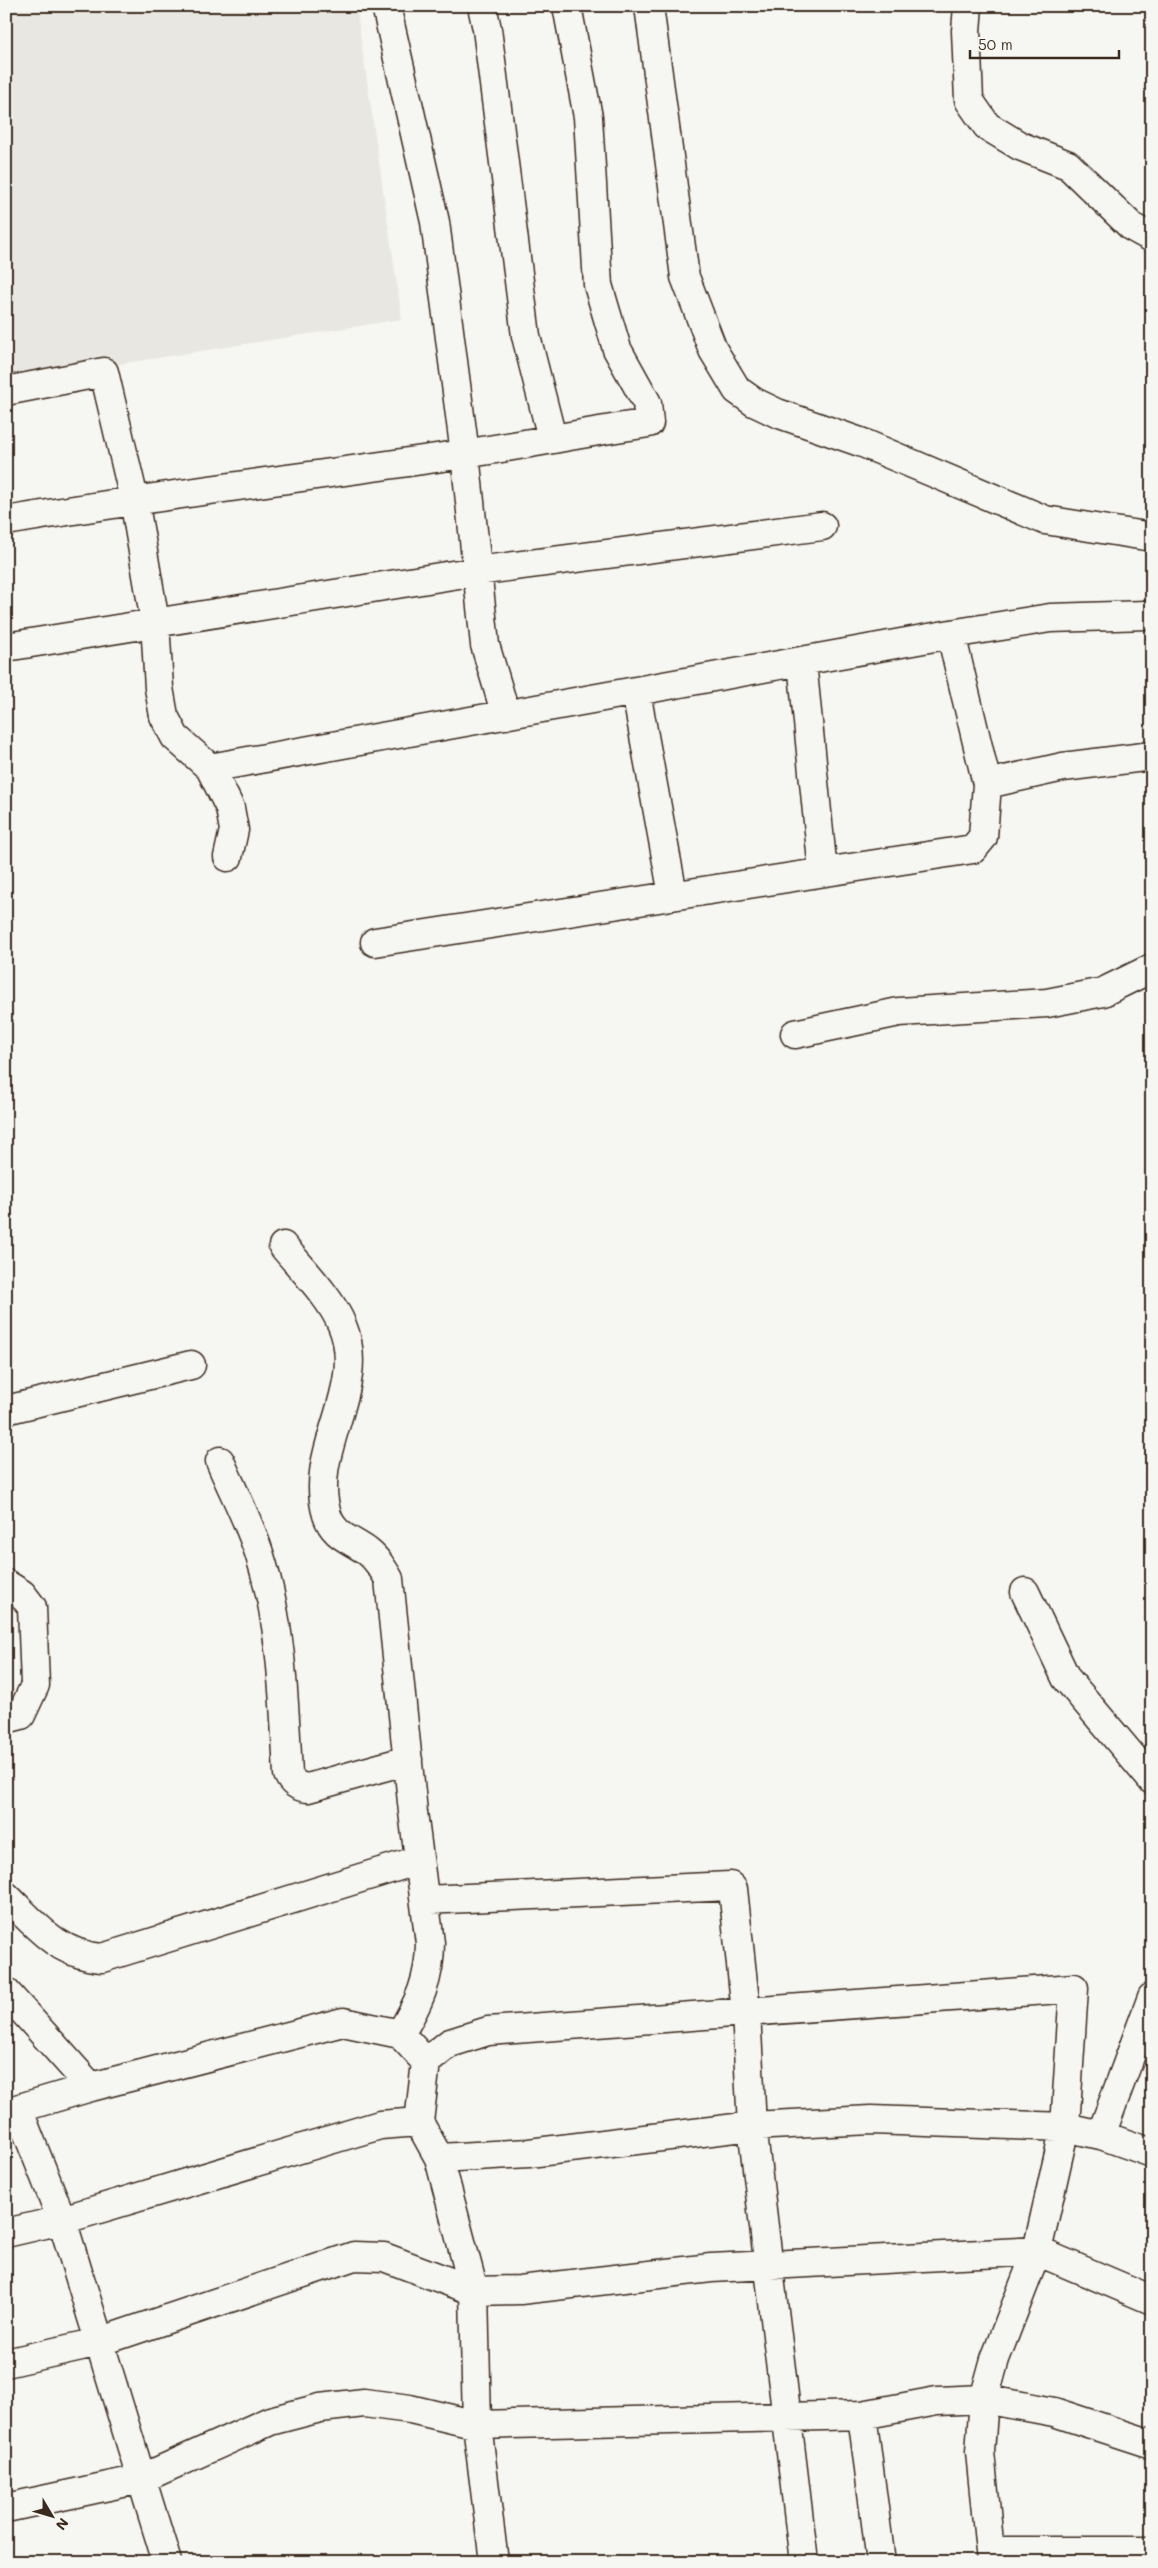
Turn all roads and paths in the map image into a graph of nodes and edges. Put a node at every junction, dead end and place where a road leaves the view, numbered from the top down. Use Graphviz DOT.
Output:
graph roads {
  1 [pos="386,6"];
  2 [pos="482,6"];
  3 [pos="567,6"];
  4 [pos="649,6"];
  5 [pos="968,6"];
  6 [pos="1152,238"];
  7 [pos="6,391"];
  8 [pos="552,438"];
  9 [pos="465,454"];
  10 [pos="134,499"];
  11 [pos="6,521"];
  12 [pos="822,526"];
  13 [pos="1152,537"];
  14 [pos="477,571"];
  15 [pos="1147,615"];
  16 [pos="154,622"];
  17 [pos="952,634"];
  18 [pos="6,647"];
  19 [pos="802,662"];
  20 [pos="636,692"];
  21 [pos="506,715"];
  22 [pos="1152,756"];
  23 [pos="210,768"];
  24 [pos="987,784"];
  25 [pos="228,857"];
  26 [pos="823,872"];
  27 [pos="673,895"];
  28 [pos="375,942"];
  29 [pos="1152,968"];
  30 [pos="795,1034"];
  31 [pos="283,1246"];
  32 [pos="191,1365"];
  33 [pos="6,1410"];
  34 [pos="220,1461"];
  35 [pos="6,1584"];
  36 [pos="1025,1592"];
  37 [pos="6,1719"];
  38 [pos="408,1760"];
  39 [pos="1152,1780"];
  40 [pos="419,1860"];
  41 [pos="6,1896"];
  42 [pos="425,1900"];
  43 [pos="6,1992"];
  44 [pos="1152,1997"];
  45 [pos="746,2012"];
  46 [pos="400,2034"];
  47 [pos="426,2062"];
  48 [pos="91,2087"];
  49 [pos="12,2111"];
  50 [pos="419,2122"];
  51 [pos="752,2126"];
  52 [pos="1065,2127"];
  53 [pos="1101,2135"];
  54 [pos="1152,2152"];
  55 [pos="439,2158"];
  56 [pos="62,2220"];
  57 [pos="6,2233"];
  58 [pos="1037,2251"];
  59 [pos="768,2265"];
  60 [pos="474,2291"];
  61 [pos="1152,2300"];
  62 [pos="99,2342"];
  63 [pos="6,2363"];
  64 [pos="984,2400"];
  65 [pos="862,2415"];
  66 [pos="788,2417"];
  67 [pos="477,2425"];
  68 [pos="1152,2444"];
  69 [pos="141,2479"];
  70 [pos="6,2508"];
  71 [pos="1152,2551"];
  72 [pos="991,2556"];
  73 [pos="168,2562"];
  74 [pos="484,2562"];
  75 [pos="494,2562"];
  76 [pos="804,2562"];
  77 [pos="881,2562"];
  1 -- 9 [label="street"];
  2 -- 8 [label="street"];
  3 -- 8 [label="street"];
  4 -- 13 [label="street"];
  5 -- 6 [label="street"];
  7 -- 10 [label="street"];
  8 -- 9 [label="street"];
  9 -- 10 [label="street"];
  9 -- 14 [label="street"];
  10 -- 11 [label="street"];
  10 -- 16 [label="street"];
  12 -- 14 [label="street"];
  14 -- 16 [label="street"];
  14 -- 21 [label="street"];
  15 -- 17 [label="street"];
  16 -- 18 [label="street"];
  16 -- 23 [label="street"];
  17 -- 19 [label="street"];
  17 -- 24 [label="street"];
  19 -- 20 [label="street"];
  19 -- 26 [label="street"];
  20 -- 21 [label="street"];
  20 -- 27 [label="street"];
  21 -- 23 [label="street"];
  22 -- 24 [label="street"];
  23 -- 25 [label="street"];
  24 -- 26 [label="street"];
  26 -- 27 [label="street"];
  27 -- 28 [label="street"];
  29 -- 30 [label="street"];
  31 -- 38 [label="street"];
  32 -- 33 [label="street"];
  34 -- 38 [label="street"];
  35 -- 37 [label="street"];
  36 -- 39 [label="street"];
  38 -- 40 [label="street"];
  40 -- 41 [label="street"];
  40 -- 42 [label="street"];
  42 -- 45 [label="street"];
  42 -- 46 [label="street"];
  43 -- 48 [label="street"];
  44 -- 53 [label="street"];
  45 -- 47 [label="street"];
  45 -- 51 [label="street"];
  45 -- 52 [label="street"];
  46 -- 47 [label="street"];
  46 -- 48 [label="street"];
  47 -- 50 [label="street"];
  48 -- 49 [label="street"];
  49 -- 56 [label="street"];
  50 -- 55 [label="street"];
  50 -- 56 [label="street"];
  51 -- 52 [label="street"];
  51 -- 55 [label="street"];
  51 -- 59 [label="street"];
  52 -- 53 [label="street"];
  52 -- 58 [label="street"];
  53 -- 54 [label="street"];
  55 -- 60 [label="street"];
  56 -- 57 [label="street"];
  56 -- 62 [label="street"];
  58 -- 59 [label="street"];
  58 -- 61 [label="street"];
  58 -- 64 [label="street"];
  59 -- 60 [label="street"];
  59 -- 66 [label="street"];
  60 -- 62 [label="street"];
  60 -- 67 [label="street"];
  62 -- 63 [label="street"];
  62 -- 69 [label="street"];
  64 -- 65 [label="street"];
  64 -- 68 [label="street"];
  64 -- 72 [label="street"];
  65 -- 66 [label="street"];
  65 -- 77 [label="street"];
  66 -- 67 [label="street"];
  66 -- 76 [label="street"];
  67 -- 69 [label="street"];
  67 -- 75 [label="street"];
  69 -- 70 [label="street"];
  69 -- 73 [label="street"];
  71 -- 72 [label="street"];
  74 -- 75 [label="street"];
}
